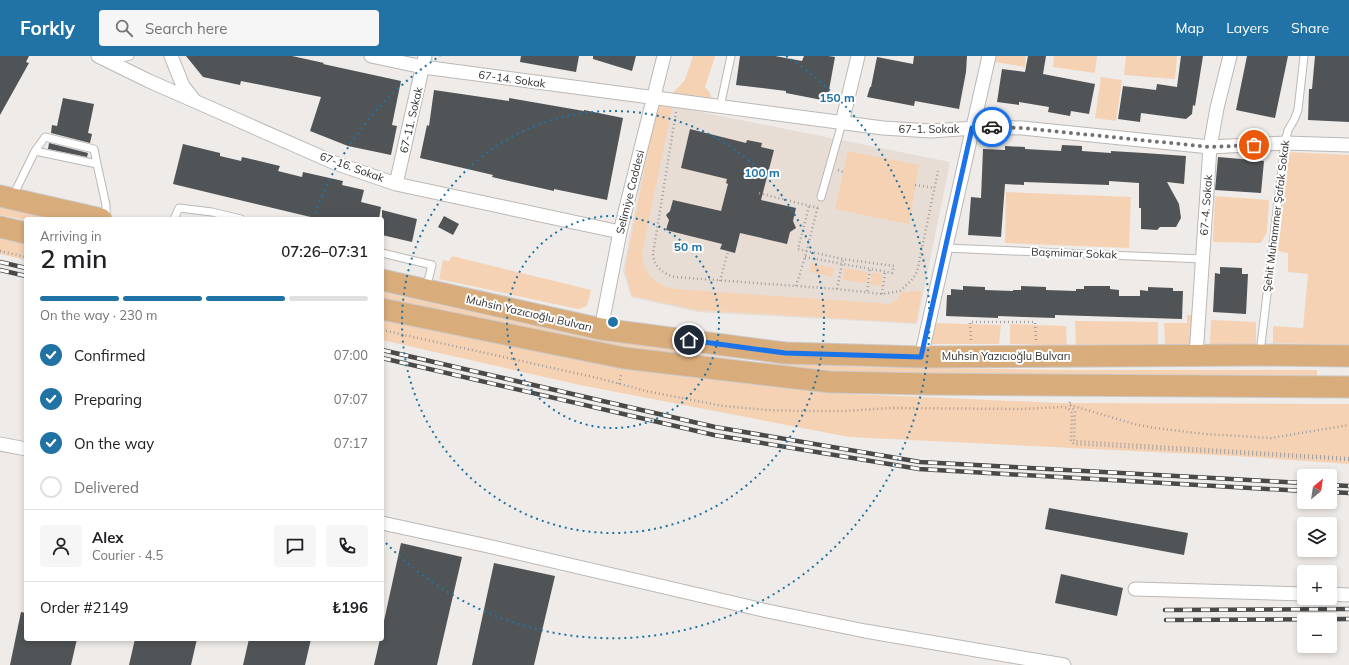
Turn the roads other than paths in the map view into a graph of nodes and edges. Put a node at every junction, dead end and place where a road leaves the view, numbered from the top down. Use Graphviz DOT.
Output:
graph roads {
  1 [pos="130,56"];
  2 [pos="171,56"];
  3 [pos="371,56"];
  4 [pos="664,56"];
  5 [pos="731,56"];
  6 [pos="858,56"];
  7 [pos="989,56"];
  8 [pos="1230,56"];
  9 [pos="1304,56"];
  10 [pos="100,57"];
  11 [pos="424,61"];
  12 [pos="653,98"];
  13 [pos="195,101"];
  14 [pos="720,107"];
  15 [pos="842,123"];
  16 [pos="972,128"];
  17 [pos="1285,143"];
  18 [pos="1349,145"];
  19 [pos="1210,147"];
  20 [pos="35,150"];
  21 [pos="97,164"];
  22 [pos="396,184"];
  23 [pos="821,197"];
  24 [pos="6,198"];
  25 [pos="92,217"];
  26 [pos="106,217"];
  27 [pos="175,217"];
  28 [pos="232,217"];
  29 [pos="0,227"];
  30 [pos="620,232"];
  31 [pos="24,233"];
  32 [pos="945,248"];
  33 [pos="384,253"];
  34 [pos="1202,259"];
  35 [pos="384,280"];
  36 [pos="425,289"];
  37 [pos="384,309"];
  38 [pos="601,329"];
  39 [pos="1259,355"];
  40 [pos="1196,356"];
  41 [pos="1349,356"];
  42 [pos="921,357"];
  43 [pos="1349,387"];
  44 [pos="0,444"];
  45 [pos="24,449"];
  46 [pos="384,524"];
  47 [pos="1135,589"];
  48 [pos="1297,594"];
  49 [pos="1337,594"];
  50 [pos="1349,595"];
  51 [pos="1064,665"];
  1 -- 10 [label="lane"];
  2 -- 13 [label="street"];
  3 -- 11 [label="street, 67-14. Sokak"];
  4 -- 12 [label="street, Selimiye Caddesi"];
  5 -- 14 [label="lane"];
  6 -- 15 [label="street"];
  7 -- 16 [label="street"];
  8 -- 19 [label="street, 67-4. Sokak"];
  9 -- 17 [label="lane, Şehit Muhammer Şafak Sokak"];
  10 -- 13 [label="street, 67-16. Sokak"];
  11 -- 12 [label="street, 67-14. Sokak"];
  11 -- 22 [label="street, 67-11. Sokak"];
  12 -- 14 [label="street, 67-1. Sokak"];
  12 -- 30 [label="street, Selimiye Caddesi"];
  13 -- 22 [label="street, 67-16. Sokak"];
  14 -- 15 [label="street, 67-1. Sokak"];
  15 -- 16 [label="street, 67-1. Sokak"];
  15 -- 23 [label="lane"];
  16 -- 19 [label="street, 67-1. Sokak"];
  16 -- 32 [label="street"];
  17 -- 18 [label="street, 67-1. Sokak"];
  17 -- 19 [label="street, 67-1. Sokak"];
  17 -- 39 [label="lane, Şehit Muhammer Şafak Sokak"];
  19 -- 34 [label="street, 67-4. Sokak"];
  20 -- 21 [label="lane"];
  20 -- 21 [label="lane"];
  20 -- 24 [label="lane"];
  21 -- 26 [label="lane"];
  22 -- 30 [label="street, 67-16. Sokak"];
  24 -- 25 [label="main road"];
  27 -- 28 [label="lane"];
  29 -- 31 [label="main road"];
  30 -- 38 [label="street, Selimiye Caddesi"];
  32 -- 34 [label="lane, Başmimar Sokak"];
  32 -- 42 [label="street"];
  33 -- 36 [label="lane"];
  34 -- 40 [label="street, 67-4. Sokak"];
  35 -- 36 [label="main road, Muhsin Yazıcıoğlu Bulvarı"];
  36 -- 38 [label="main road, Muhsin Yazıcıoğlu Bulvarı"];
  37 -- 43 [label="main road, Muhsin Yazıcıoğlu Bulvarı"];
  38 -- 42 [label="main road, Muhsin Yazıcıoğlu Bulvarı"];
  39 -- 40 [label="main road, Muhsin Yazıcıoğlu Bulvarı"];
  39 -- 41 [label="main road, Muhsin Yazıcıoğlu Bulvarı"];
  40 -- 42 [label="main road, Muhsin Yazıcıoğlu Bulvarı"];
  44 -- 45 [label="street"];
  46 -- 51 [label="street"];
  47 -- 48 [label="street"];
  49 -- 50 [label="street"];
}
